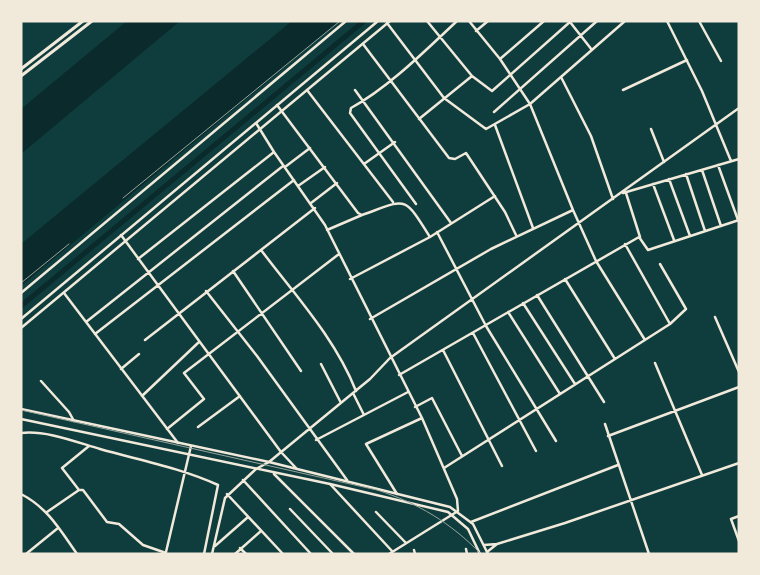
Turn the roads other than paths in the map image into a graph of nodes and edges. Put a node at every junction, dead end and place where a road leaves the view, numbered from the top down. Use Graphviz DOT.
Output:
graph roads {
  1 [pos="83,21"];
  2 [pos="92,21"];
  3 [pos="346,21"];
  4 [pos="378,21"];
  5 [pos="427,21"];
  6 [pos="457,21"];
  7 [pos="469,21"];
  8 [pos="488,21"];
  9 [pos="544,21"];
  10 [pos="597,21"];
  11 [pos="624,21"];
  12 [pos="667,21"];
  13 [pos="699,21"];
  14 [pos="389,22"];
  15 [pos="570,22"];
  16 [pos="476,30"];
  17 [pos="581,36"];
  18 [pos="440,37"];
  19 [pos="363,44"];
  20 [pos="592,50"];
  21 [pos="336,56"];
  22 [pos="415,58"];
  23 [pos="500,59"];
  24 [pos="687,60"];
  25 [pos="721,61"];
  26 [pos="341,62"];
  27 [pos="21,69"];
  28 [pos="510,74"];
  29 [pos="21,76"];
  30 [pos="472,76"];
  31 [pos="561,77"];
  32 [pos="391,80"];
  33 [pos="520,89"];
  34 [pos="296,90"];
  35 [pos="307,90"];
  36 [pos="356,90"];
  37 [pos="623,90"];
  38 [pos="300,96"];
  39 [pos="444,98"];
  40 [pos="365,101"];
  41 [pos="530,104"];
  42 [pos="277,105"];
  43 [pos="739,108"];
  44 [pos="282,112"];
  45 [pos="494,112"];
  46 [pos="420,118"];
  47 [pos="256,123"];
  48 [pos="716,124"];
  49 [pos="494,125"];
  50 [pos="261,128"];
  51 [pos="651,129"];
  52 [pos="395,142"];
  53 [pos="310,148"];
  54 [pos="274,152"];
  55 [pos="378,153"];
  56 [pos="213,158"];
  57 [pos="739,159"];
  58 [pos="731,161"];
  59 [pos="664,162"];
  60 [pos="218,164"];
  61 [pos="364,164"];
  62 [pos="718,165"];
  63 [pos="284,166"];
  64 [pos="325,167"];
  65 [pos="702,170"];
  66 [pos="686,174"];
  67 [pos="669,179"];
  68 [pos="294,180"];
  69 [pos="337,183"];
  70 [pos="183,184"];
  71 [pos="653,184"];
  72 [pos="298,186"];
  73 [pos="187,189"];
  74 [pos="626,192"];
  75 [pos="620,194"];
  76 [pos="494,196"];
  77 [pos="613,199"];
  78 [pos="393,202"];
  79 [pos="311,203"];
  80 [pos="416,204"];
  81 [pos="314,208"];
  82 [pos="573,210"];
  83 [pos="362,216"];
  84 [pos="738,220"];
  85 [pos="451,223"];
  86 [pos="579,223"];
  87 [pos="721,226"];
  88 [pos="533,228"];
  89 [pos="327,230"];
  90 [pos="705,231"];
  91 [pos="437,232"];
  92 [pos="516,235"];
  93 [pos="121,236"];
  94 [pos="690,236"];
  95 [pos="430,237"];
  96 [pos="640,237"];
  97 [pos="674,240"];
  98 [pos="125,241"];
  99 [pos="625,244"];
  100 [pos="260,250"];
  101 [pos="339,254"];
  102 [pos="138,259"];
  103 [pos="596,260"];
  104 [pos="660,264"];
  105 [pos="457,269"];
  106 [pos="232,271"];
  107 [pos="148,273"];
  108 [pos="350,279"];
  109 [pos="565,279"];
  110 [pos="65,282"];
  111 [pos="158,286"];
  112 [pos="70,288"];
  113 [pos="292,290"];
  114 [pos="206,291"];
  115 [pos="21,293"];
  116 [pos="64,293"];
  117 [pos="537,295"];
  118 [pos="472,300"];
  119 [pos="523,303"];
  120 [pos="508,312"];
  121 [pos="179,313"];
  122 [pos="262,314"];
  123 [pos="715,317"];
  124 [pos="370,318"];
  125 [pos="21,319"];
  126 [pos="86,322"];
  127 [pos="670,324"];
  128 [pos="486,326"];
  129 [pos="21,328"];
  130 [pos="238,332"];
  131 [pos="473,333"];
  132 [pos="95,334"];
  133 [pos="145,340"];
  134 [pos="645,340"];
  135 [pos="200,342"];
  136 [pos="443,350"];
  137 [pos="139,354"];
  138 [pos="209,354"];
  139 [pos="390,358"];
  140 [pos="615,359"];
  141 [pos="655,363"];
  142 [pos="321,364"];
  143 [pos="121,369"];
  144 [pos="301,371"];
  145 [pos="739,372"];
  146 [pos="399,375"];
  147 [pos="588,376"];
  148 [pos="41,381"];
  149 [pos="575,384"];
  150 [pos="739,387"];
  151 [pos="356,391"];
  152 [pos="408,392"];
  153 [pos="352,393"];
  154 [pos="560,394"];
  155 [pos="142,396"];
  156 [pos="240,396"];
  157 [pos="341,402"];
  158 [pos="604,402"];
  159 [pos="415,406"];
  160 [pos="21,409"];
  161 [pos="536,409"];
  162 [pos="675,411"];
  163 [pos="364,415"];
  164 [pos="422,418"];
  165 [pos="21,419"];
  166 [pos="518,420"];
  167 [pos="74,421"];
  168 [pos="604,424"];
  169 [pos="198,427"];
  170 [pos="167,429"];
  171 [pos="309,430"];
  172 [pos="21,432"];
  173 [pos="608,436"];
  174 [pos="489,439"];
  175 [pos="316,440"];
  176 [pos="556,441"];
  177 [pos="178,443"];
  178 [pos="89,446"];
  179 [pos="191,446"];
  180 [pos="536,451"];
  181 [pos="282,452"];
  182 [pos="189,456"];
  183 [pos="462,456"];
  184 [pos="269,462"];
  185 [pos="739,462"];
  186 [pos="618,465"];
  187 [pos="502,466"];
  188 [pos="296,468"];
  189 [pos="444,468"];
  190 [pos="256,469"];
  191 [pos="184,473"];
  192 [pos="274,474"];
  193 [pos="702,475"];
  194 [pos="243,480"];
  195 [pos="347,480"];
  196 [pos="330,484"];
  197 [pos="79,490"];
  198 [pos="21,494"];
  199 [pos="227,494"];
  200 [pos="397,494"];
  201 [pos="631,500"];
  202 [pos="290,510"];
  203 [pos="458,511"];
  204 [pos="48,512"];
  205 [pos="376,512"];
  206 [pos="452,515"];
  207 [pos="739,516"];
  208 [pos="248,517"];
  209 [pos="471,522"];
  210 [pos="58,528"];
  211 [pos="261,531"];
  212 [pos="739,541"];
  213 [pos="406,543"];
  214 [pos="497,544"];
  215 [pos="484,545"];
  216 [pos="214,547"];
  217 [pos="240,548"];
  218 [pos="466,550"];
  219 [pos="392,551"];
  220 [pos="166,553"];
  221 [pos="487,553"];
  222 [pos="26,554"];
  223 [pos="77,554"];
  224 [pos="204,554"];
  225 [pos="212,554"];
  226 [pos="235,554"];
  227 [pos="246,554"];
  228 [pos="283,554"];
  229 [pos="311,554"];
  230 [pos="333,554"];
  231 [pos="354,554"];
  232 [pos="388,554"];
  233 [pos="467,554"];
  234 [pos="480,554"];
  235 [pos="648,554"];
  1 -- 27 [label="main road"];
  2 -- 29 [label="main road"];
  3 -- 115 [label="street"];
  4 -- 21 [label="street"];
  5 -- 18 [label="street"];
  6 -- 18 [label="street"];
  7 -- 16 [label="street"];
  8 -- 16 [label="street"];
  9 -- 23 [label="street"];
  10 -- 17 [label="street"];
  11 -- 20 [label="street"];
  12 -- 24 [label="street"];
  13 -- 25 [label="street"];
  14 -- 19 [label="street"];
  14 -- 22 [label="street"];
  15 -- 17 [label="street"];
  15 -- 28 [label="street"];
  16 -- 23 [label="street"];
  17 -- 20 [label="street"];
  17 -- 33 [label="street"];
  18 -- 22 [label="street"];
  18 -- 30 [label="street"];
  19 -- 26 [label="street"];
  19 -- 32 [label="street"];
  20 -- 31 [label="street"];
  21 -- 26 [label="street"];
  21 -- 34 [label="street"];
  22 -- 32 [label="street"];
  22 -- 39 [label="street"];
  23 -- 28 [label="street"];
  24 -- 37 [label="street"];
  24 -- 48 [label="street"];
  26 -- 35 [label="street"];
  28 -- 30 [label="street"];
  28 -- 33 [label="street"];
  30 -- 39 [label="street"];
  31 -- 41 [label="street"];
  31 -- 77 [label="street"];
  32 -- 40 [label="street"];
  32 -- 46 [label="street"];
  33 -- 41 [label="street"];
  33 -- 45 [label="street"];
  34 -- 38 [label="street"];
  34 -- 42 [label="street"];
  35 -- 38 [label="street"];
  35 -- 61 [label="street"];
  36 -- 40 [label="street"];
  38 -- 44 [label="street"];
  39 -- 46 [label="street"];
  39 -- 49 [label="street"];
  40 -- 52 [label="street"];
  40 -- 55 [label="street"];
  41 -- 49 [label="street"];
  41 -- 82 [label="street"];
  42 -- 44 [label="street"];
  42 -- 47 [label="street"];
  43 -- 48 [label="street"];
  44 -- 50 [label="street"];
  44 -- 53 [label="street"];
  46 -- 76 [label="street"];
  47 -- 50 [label="street"];
  47 -- 56 [label="street"];
  48 -- 58 [label="street"];
  48 -- 59 [label="street"];
  49 -- 88 [label="street"];
  50 -- 54 [label="street"];
  50 -- 60 [label="street"];
  51 -- 59 [label="street"];
  52 -- 55 [label="street"];
  52 -- 85 [label="street"];
  53 -- 63 [label="street"];
  53 -- 64 [label="street"];
  54 -- 63 [label="street"];
  54 -- 102 [label="street"];
  55 -- 61 [label="street"];
  55 -- 80 [label="street"];
  56 -- 60 [label="street"];
  56 -- 70 [label="street"];
  57 -- 58 [label="street"];
  58 -- 62 [label="street"];
  59 -- 75 [label="street"];
  60 -- 73 [label="street"];
  61 -- 78 [label="street"];
  62 -- 65 [label="street"];
  62 -- 84 [label="street"];
  63 -- 68 [label="street"];
  63 -- 107 [label="street"];
  64 -- 69 [label="street"];
  64 -- 72 [label="street"];
  65 -- 66 [label="street"];
  65 -- 87 [label="street"];
  66 -- 67 [label="street"];
  66 -- 90 [label="street"];
  67 -- 71 [label="street"];
  67 -- 94 [label="street"];
  68 -- 72 [label="street"];
  68 -- 111 [label="street"];
  69 -- 79 [label="street"];
  69 -- 83 [label="street"];
  70 -- 73 [label="street"];
  70 -- 93 [label="street"];
  71 -- 74 [label="street"];
  71 -- 97 [label="street"];
  72 -- 79 [label="street"];
  73 -- 98 [label="street"];
  74 -- 75 [label="street"];
  74 -- 96 [label="street"];
  75 -- 77 [label="street"];
  76 -- 85 [label="street"];
  76 -- 92 [label="street"];
  77 -- 86 [label="street"];
  78 -- 83 [label="street"];
  78 -- 95 [label="street"];
  79 -- 81 [label="street"];
  81 -- 89 [label="street"];
  81 -- 100 [label="street"];
  82 -- 86 [label="street"];
  82 -- 88 [label="street"];
  83 -- 89 [label="street"];
  84 -- 87 [label="street"];
  85 -- 91 [label="street"];
  86 -- 103 [label="street"];
  86 -- 118 [label="street"];
  87 -- 90 [label="street"];
  88 -- 92 [label="street"];
  89 -- 101 [label="street"];
  90 -- 94 [label="street"];
  91 -- 95 [label="street"];
  91 -- 105 [label="street"];
  92 -- 105 [label="street"];
  93 -- 98 [label="street"];
  93 -- 110 [label="street"];
  94 -- 97 [label="street"];
  95 -- 108 [label="street"];
  96 -- 97 [label="street"];
  96 -- 99 [label="street"];
  98 -- 102 [label="street"];
  98 -- 112 [label="street"];
  99 -- 103 [label="street"];
  99 -- 127 [label="street"];
  100 -- 106 [label="street"];
  100 -- 113 [label="street"];
  101 -- 108 [label="street"];
  101 -- 113 [label="street"];
  102 -- 107 [label="street"];
  103 -- 109 [label="street"];
  103 -- 134 [label="street"];
  104 -- 127 [label="street"];
  105 -- 118 [label="street"];
  105 -- 124 [label="street"];
  106 -- 114 [label="street"];
  106 -- 122 [label="street"];
  107 -- 111 [label="street"];
  107 -- 126 [label="street"];
  108 -- 124 [label="street"];
  109 -- 117 [label="street"];
  109 -- 140 [label="street"];
  110 -- 112 [label="street"];
  110 -- 125 [label="street"];
  111 -- 121 [label="street"];
  111 -- 132 [label="street"];
  112 -- 116 [label="street"];
  113 -- 122 [label="street"];
  113 -- 151 [label="street"];
  114 -- 121 [label="street"];
  114 -- 130 [label="street"];
  116 -- 126 [label="street"];
  116 -- 129 [label="street"];
  117 -- 119 [label="street"];
  117 -- 147 [label="street"];
  118 -- 128 [label="street"];
  118 -- 139 [label="street"];
  119 -- 120 [label="street"];
  119 -- 149 [label="street"];
  120 -- 128 [label="street"];
  120 -- 154 [label="street"];
  121 -- 133 [label="street"];
  121 -- 135 [label="street"];
  122 -- 130 [label="street"];
  122 -- 144 [label="street"];
  123 -- 145 [label="street"];
  124 -- 139 [label="street"];
  126 -- 132 [label="street"];
  127 -- 134 [label="street"];
  128 -- 131 [label="street"];
  128 -- 161 [label="street"];
  130 -- 138 [label="street"];
  130 -- 171 [label="street"];
  131 -- 136 [label="street"];
  131 -- 166 [label="street"];
  132 -- 143 [label="street"];
  134 -- 140 [label="street"];
  135 -- 138 [label="street"];
  135 -- 155 [label="street"];
  136 -- 146 [label="street"];
  136 -- 174 [label="street"];
  137 -- 143 [label="street"];
  138 -- 156 [label="street"];
  138 -- 170 [label="street"];
  139 -- 146 [label="street"];
  139 -- 151 [label="street"];
  140 -- 147 [label="street"];
  141 -- 162 [label="street"];
  142 -- 157 [label="street"];
  143 -- 155 [label="street"];
  146 -- 152 [label="street"];
  147 -- 149 [label="street"];
  147 -- 158 [label="street"];
  148 -- 167 [label="street"];
  149 -- 154 [label="street"];
  150 -- 162 [label="street"];
  151 -- 153 [label="street"];
  152 -- 159 [label="street"];
  152 -- 163 [label="street"];
  153 -- 157 [label="street"];
  153 -- 163 [label="street"];
  154 -- 161 [label="street"];
  155 -- 170 [label="street"];
  156 -- 169 [label="street"];
  156 -- 181 [label="street"];
  157 -- 171 [label="street"];
  159 -- 164 [label="street"];
  159 -- 183 [label="street"];
  160 -- 167 [label="street"];
  161 -- 166 [label="street"];
  161 -- 176 [label="street"];
  162 -- 173 [label="street"];
  162 -- 193 [label="street"];
  163 -- 175 [label="street"];
  164 -- 189 [label="street"];
  164 -- 200 [label="street"];
  165 -- 182 [label="street"];
  166 -- 174 [label="street"];
  166 -- 180 [label="street"];
  167 -- 177 [label="street"];
  168 -- 173 [label="street"];
  170 -- 177 [label="street"];
  171 -- 175 [label="street"];
  171 -- 181 [label="street"];
  172 -- 178 [label="street"];
  173 -- 186 [label="street"];
  174 -- 183 [label="street"];
  174 -- 187 [label="street"];
  175 -- 195 [label="street"];
  177 -- 179 [label="street"];
  178 -- 191 [label="street"];
  178 -- 197 [label="street"];
  179 -- 182 [label="street"];
  179 -- 184 [label="street"];
  181 -- 184 [label="street"];
  181 -- 188 [label="street"];
  182 -- 190 [label="street"];
  182 -- 191 [label="street"];
  183 -- 189 [label="street"];
  184 -- 188 [label="street"];
  184 -- 190 [label="street"];
  185 -- 193 [label="street"];
  186 -- 201 [label="street"];
  186 -- 209 [label="street"];
  188 -- 195 [label="street"];
  189 -- 203 [label="street"];
  190 -- 192 [label="street"];
  190 -- 194 [label="street"];
  191 -- 220 [label="street"];
  191 -- 224 [label="street"];
  192 -- 196 [label="street"];
  192 -- 231 [label="street"];
  193 -- 201 [label="street"];
  194 -- 199 [label="street"];
  194 -- 229 [label="street"];
  195 -- 200 [label="street"];
  196 -- 206 [label="street"];
  196 -- 219 [label="street"];
  197 -- 204 [label="street"];
  197 -- 220 [label="street"];
  198 -- 204 [label="street"];
  199 -- 208 [label="street"];
  199 -- 216 [label="street"];
  200 -- 203 [label="street"];
  201 -- 214 [label="street"];
  201 -- 235 [label="street"];
  202 -- 230 [label="street"];
  203 -- 206 [label="street"];
  203 -- 209 [label="street"];
  204 -- 210 [label="street"];
  205 -- 213 [label="street"];
  206 -- 213 [label="street"];
  206 -- 234 [label="street"];
  207 -- 212 [label="street"];
  208 -- 211 [label="street"];
  208 -- 216 [label="street"];
  209 -- 215 [label="street"];
  210 -- 222 [label="street"];
  210 -- 223 [label="street"];
  211 -- 217 [label="street"];
  211 -- 228 [label="street"];
  213 -- 219 [label="street"];
  214 -- 215 [label="street"];
  214 -- 221 [label="street"];
  215 -- 221 [label="street"];
  216 -- 225 [label="street"];
  217 -- 226 [label="street"];
  217 -- 227 [label="street"];
  218 -- 233 [label="street"];
  219 -- 232 [label="street"];
}
